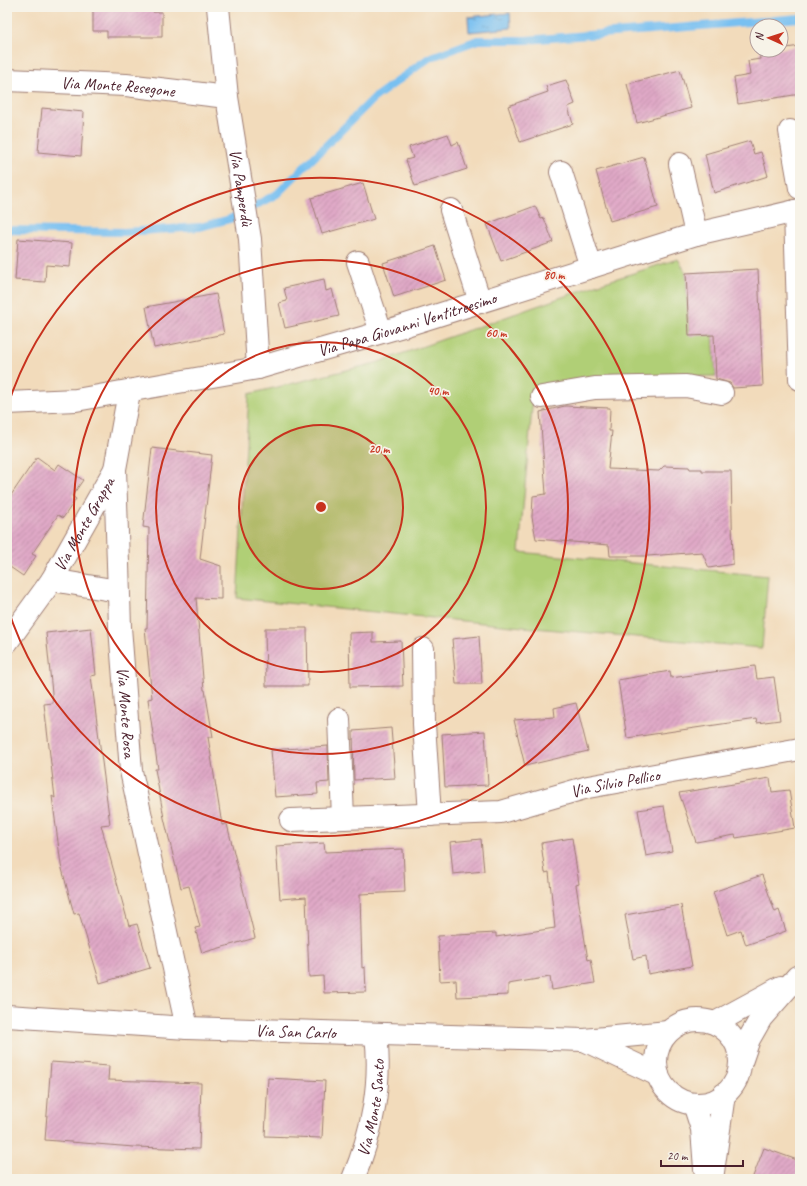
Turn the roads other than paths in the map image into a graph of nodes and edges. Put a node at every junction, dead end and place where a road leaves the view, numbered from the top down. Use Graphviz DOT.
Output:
graph roads {
  1 [pos="218,7"];
  2 [pos="7,80"];
  3 [pos="227,97"];
  4 [pos="790,130"];
  5 [pos="680,164"];
  6 [pos="561,172"];
  7 [pos="800,188"];
  8 [pos="451,210"];
  9 [pos="798,210"];
  10 [pos="696,234"];
  11 [pos="358,262"];
  12 [pos="591,267"];
  13 [pos="480,302"];
  14 [pos="381,332"];
  15 [pos="258,368"];
  16 [pos="800,379"];
  17 [pos="129,392"];
  18 [pos="722,394"];
  19 [pos="542,397"];
  20 [pos="7,403"];
  21 [pos="115,469"];
  22 [pos="52,580"];
  23 [pos="118,591"];
  24 [pos="7,642"];
  25 [pos="423,649"];
  26 [pos="339,719"];
  27 [pos="800,749"];
  28 [pos="430,815"];
  29 [pos="343,818"];
  30 [pos="291,820"];
  31 [pos="799,976"];
  32 [pos="7,1016"];
  33 [pos="715,1023"];
  34 [pos="187,1028"];
  35 [pos="668,1032"];
  36 [pos="376,1035"];
  37 [pos="584,1040"];
  38 [pos="740,1065"];
  39 [pos="658,1075"];
  40 [pos="724,1094"];
  41 [pos="694,1104"];
  42 [pos="353,1179"];
  43 [pos="705,1179"];
  44 [pos="712,1179"];
  1 -- 3 [label="street, Via Pamperdù"];
  2 -- 3 [label="street, Via Monte Resegone"];
  3 -- 15 [label="street, Via Pamperdù"];
  4 -- 7 [label="street"];
  5 -- 10 [label="street"];
  6 -- 12 [label="street"];
  8 -- 13 [label="street"];
  9 -- 10 [label="street, Via Papa Giovanni Ventitreesimo"];
  9 -- 16 [label="street"];
  10 -- 12 [label="street, Via Papa Giovanni Ventitreesimo"];
  11 -- 14 [label="street"];
  12 -- 13 [label="street, Via Papa Giovanni Ventitreesimo"];
  13 -- 14 [label="street, Via Papa Giovanni Ventitreesimo"];
  14 -- 15 [label="street, Via Papa Giovanni Ventitreesimo"];
  15 -- 17 [label="street, Via Papa Giovanni Ventitreesimo"];
  17 -- 20 [label="street, Via Papa Giovanni Ventitreesimo"];
  17 -- 21 [label="street, Via Monte Rosa"];
  18 -- 19 [label="street"];
  21 -- 22 [label="street, Via Monte Grappa"];
  21 -- 23 [label="street, Via Monte Rosa"];
  22 -- 23 [label="street, Via Monte Grappa"];
  22 -- 24 [label="street, Via Monte Grappa"];
  23 -- 34 [label="street, Via Monte Rosa"];
  25 -- 28 [label="street"];
  26 -- 29 [label="street"];
  27 -- 28 [label="street, Via Silvio Pellico"];
  28 -- 29 [label="street, Via Silvio Pellico"];
  29 -- 30 [label="street, Via Silvio Pellico"];
  31 -- 33 [label="street"];
  31 -- 38 [label="street"];
  32 -- 34 [label="street, Via San Carlo"];
  33 -- 35 [label="street"];
  33 -- 38 [label="street"];
  34 -- 36 [label="street, Via San Carlo"];
  35 -- 37 [label="street, Via San Carlo"];
  35 -- 39 [label="street"];
  36 -- 37 [label="street, Via San Carlo"];
  36 -- 42 [label="street, Via Monte Santo"];
  37 -- 39 [label="street, Via San Carlo"];
  38 -- 40 [label="street"];
  39 -- 41 [label="street"];
  40 -- 41 [label="street"];
  40 -- 44 [label="street"];
  41 -- 43 [label="street"];
}
